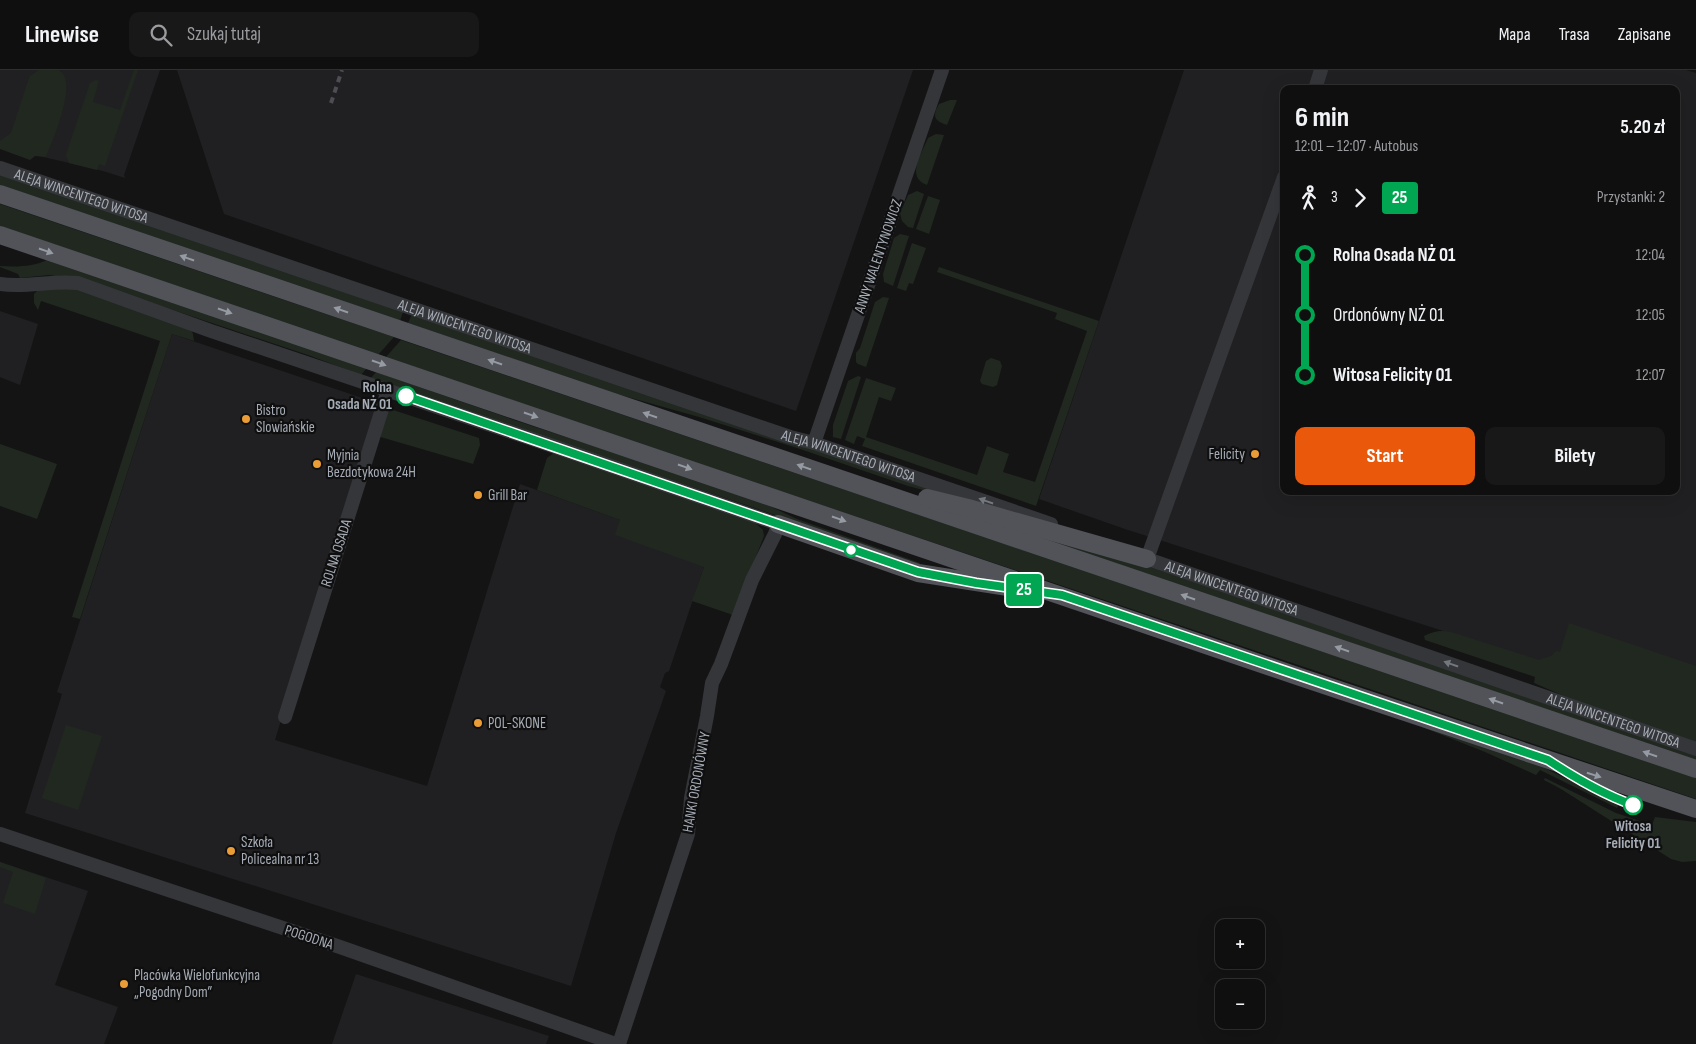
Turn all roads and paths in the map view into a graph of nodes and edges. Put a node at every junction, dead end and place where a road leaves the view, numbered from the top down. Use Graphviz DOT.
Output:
graph roads {
  1 [pos="942,70"];
  2 [pos="1321,70"];
  3 [pos="1316,85"];
  4 [pos="0,168"];
  5 [pos="1280,188"];
  6 [pos="0,194"];
  7 [pos="0,235"];
  8 [pos="0,284"];
  9 [pos="388,390"];
  10 [pos="814,442"];
  11 [pos="867,488"];
  12 [pos="778,524"];
  13 [pos="1147,558"];
  14 [pos="1062,595"];
  15 [pos="1303,678"];
  16 [pos="284,717"];
  17 [pos="1410,726"];
  18 [pos="1696,749"];
  19 [pos="1696,769"];
  20 [pos="1696,809"];
  21 [pos="0,834"];
  22 [pos="618,1044"];
  1 -- 10 [label="street, ANNY WALENTYNOWICZ"];
  2 -- 3 [label="street"];
  4 -- 10 [label="street, ALEJA WINCENTEGO WITOSA"];
  5 -- 13 [label="street"];
  11 -- 6 [label="main road, ALEJA WINCENTEGO WITOSA, one-way"];
  7 -- 14 [label="main road, one-way"];
  8 -- 9 [label="street"];
  9 -- 12 [label="street"];
  9 -- 16 [label="street, ROLNA OSADA"];
  13 -- 10 [label="street, ALEJA WINCENTEGO WITOSA, one-way"];
  11 -- 13 [label="main road"];
  19 -- 11 [label="main road, ALEJA WINCENTEGO WITOSA, one-way"];
  12 -- 14 [label="main road"];
  12 -- 22 [label="street, HANKI ORDONÓWNY"];
  18 -- 13 [label="street, ALEJA WINCENTEGO WITOSA, one-way"];
  14 -- 15 [label="main road"];
  15 -- 17 [label="main road"];
  15 -- 20 [label="main road, one-way"];
  21 -- 22 [label="street, POGODNA"];
}
